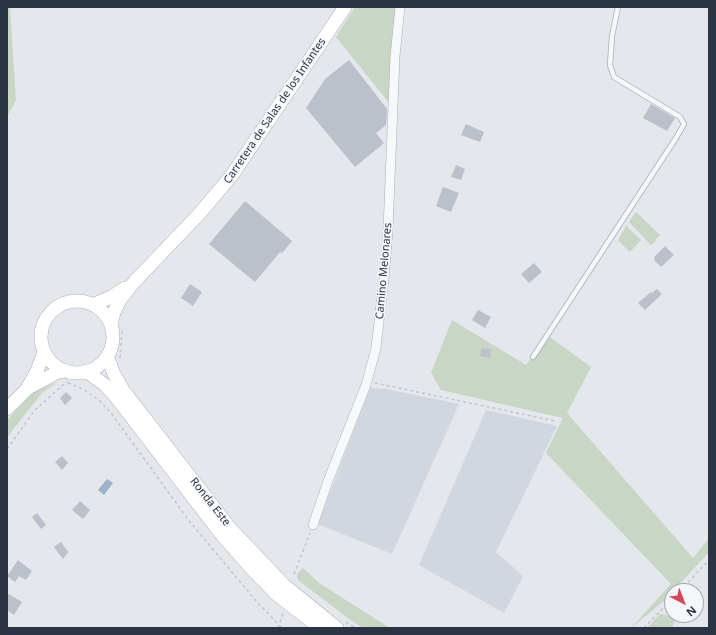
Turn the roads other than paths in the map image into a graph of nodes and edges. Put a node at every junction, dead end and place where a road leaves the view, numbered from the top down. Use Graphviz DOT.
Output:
graph roads {
  1 [pos="345,7"];
  2 [pos="400,7"];
  3 [pos="618,7"];
  4 [pos="135,281"];
  5 [pos="93,305"];
  6 [pos="112,322"];
  7 [pos="44,352"];
  8 [pos="107,356"];
  9 [pos="533,357"];
  10 [pos="86,371"];
  11 [pos="67,375"];
  12 [pos="28,388"];
  13 [pos="7,409"];
  14 [pos="313,525"];
  15 [pos="341,624"];
  16 [pos="320,628"];
  1 -- 4 [label="main road, Carretera de Salas de los Infantes"];
  2 -- 14 [label="street, Camino Melonares"];
  3 -- 9 [label="lane"];
  4 -- 5 [label="main road, Carretera de Salas de los Infantes"];
  4 -- 6 [label="main road, Carretera de Salas de los Infantes"];
  5 -- 6 [label="main road"];
  5 -- 7 [label="main road"];
  6 -- 8 [label="main road"];
  7 -- 11 [label="main road"];
  7 -- 12 [label="main road"];
  8 -- 10 [label="main road"];
  8 -- 15 [label="main road, Ronda Este"];
  10 -- 11 [label="main road"];
  10 -- 16 [label="main road, Ronda Este"];
  11 -- 12 [label="main road"];
  12 -- 13 [label="main road"];
}
